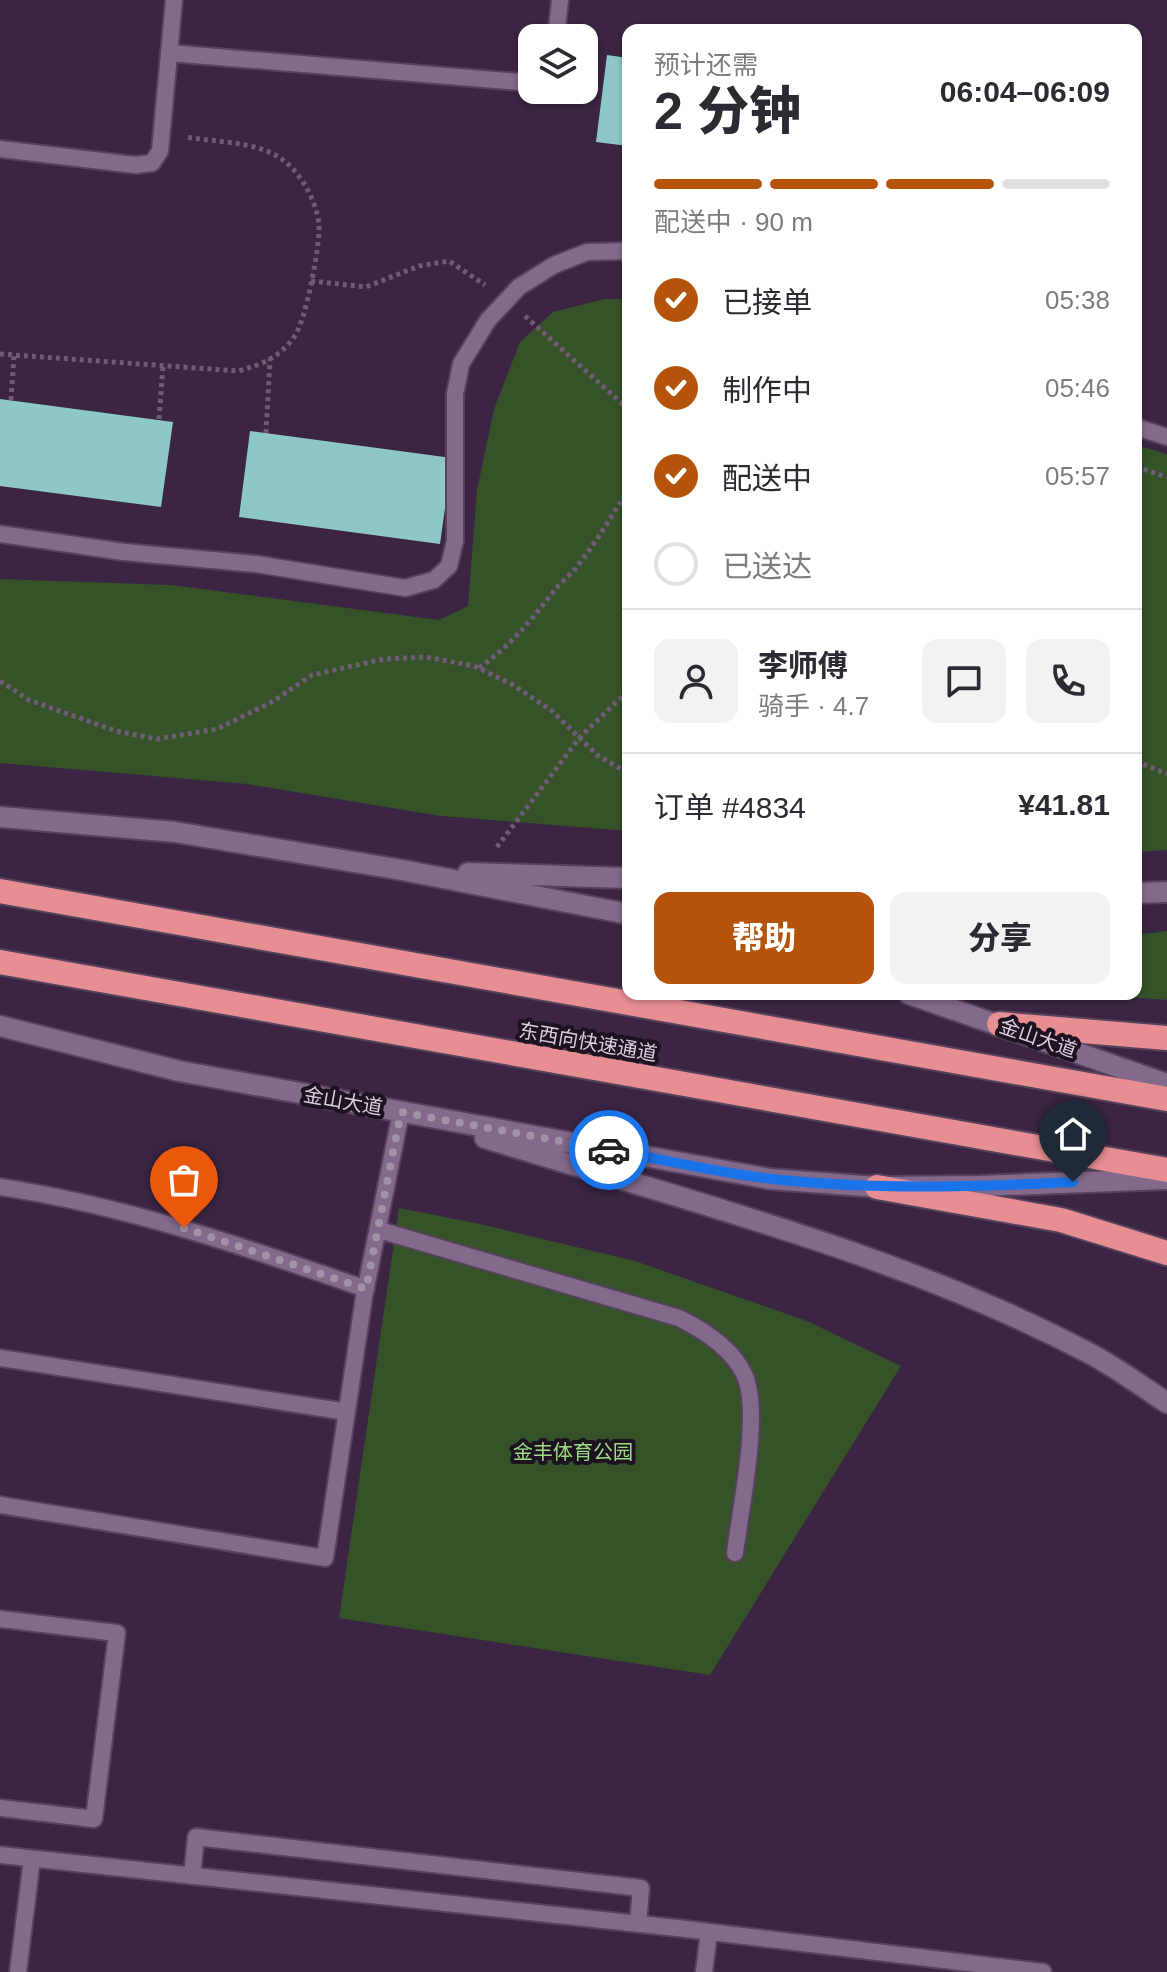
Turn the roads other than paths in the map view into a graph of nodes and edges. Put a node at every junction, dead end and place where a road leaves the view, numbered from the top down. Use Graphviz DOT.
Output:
graph roads {
  1 [pos="174,0"];
  2 [pos="560,0"];
  3 [pos="557,24"];
  4 [pos="169,53"];
  5 [pos="518,82"];
  6 [pos="0,149"];
  7 [pos="622,251"];
  8 [pos="1142,429"];
  9 [pos="1167,437"];
  10 [pos="0,534"];
  11 [pos="0,817"];
  12 [pos="402,870"];
  13 [pos="622,878"];
  14 [pos="0,891"];
  15 [pos="1167,892"];
  16 [pos="1142,893"];
  17 [pos="622,913"];
  18 [pos="0,962"];
  19 [pos="927,1000"];
  20 [pos="999,1024"];
  21 [pos="0,1026"];
  22 [pos="1167,1038"];
  23 [pos="1167,1084"];
  24 [pos="1167,1099"];
  25 [pos="401,1112"];
  26 [pos="1167,1170"];
  27 [pos="1167,1179"];
  28 [pos="0,1187"];
  29 [pos="877,1187"];
  30 [pos="379,1230"];
  31 [pos="1167,1253"];
  32 [pos="366,1289"];
  33 [pos="0,1358"];
  34 [pos="1167,1403"];
  35 [pos="347,1412"];
  36 [pos="0,1505"];
  37 [pos="735,1553"];
  38 [pos="0,1619"];
  39 [pos="0,1808"];
  40 [pos="0,1855"];
  41 [pos="32,1859"];
  42 [pos="192,1876"];
  43 [pos="638,1924"];
  44 [pos="709,1932"];
  45 [pos="18,1972"];
  46 [pos="704,1972"];
  47 [pos="1043,1972"];
  1 -- 4 [label="lane"];
  2 -- 3 [label="lane"];
  4 -- 5 [label="lane"];
  4 -- 6 [label="lane"];
  7 -- 10 [label="lane"];
  8 -- 9 [label="lane"];
  11 -- 12 [label="main road"];
  12 -- 13 [label="main road"];
  12 -- 17 [label="main road"];
  14 -- 24 [label="highway"];
  15 -- 16 [label="main road"];
  18 -- 26 [label="highway, 东西向快速通道"];
  19 -- 20 [label="main road, 金山大道"];
  20 -- 22 [label="highway"];
  20 -- 23 [label="main road, 金山大道"];
  21 -- 25 [label="main road, 金山大道"];
  25 -- 29 [label="main road, 金山大道"];
  25 -- 30 [label="lane"];
  25 -- 34 [label="main road"];
  27 -- 29 [label="main road, 金山大道"];
  28 -- 32 [label="lane"];
  29 -- 31 [label="highway"];
  30 -- 32 [label="lane"];
  30 -- 37 [label="lane"];
  32 -- 35 [label="lane"];
  33 -- 35 [label="lane"];
  35 -- 36 [label="lane"];
  38 -- 39 [label="lane"];
  40 -- 41 [label="lane"];
  41 -- 42 [label="lane"];
  41 -- 45 [label="lane"];
  42 -- 43 [label="lane"];
  42 -- 43 [label="lane"];
  43 -- 44 [label="lane"];
  44 -- 46 [label="lane"];
  44 -- 47 [label="lane"];
}
